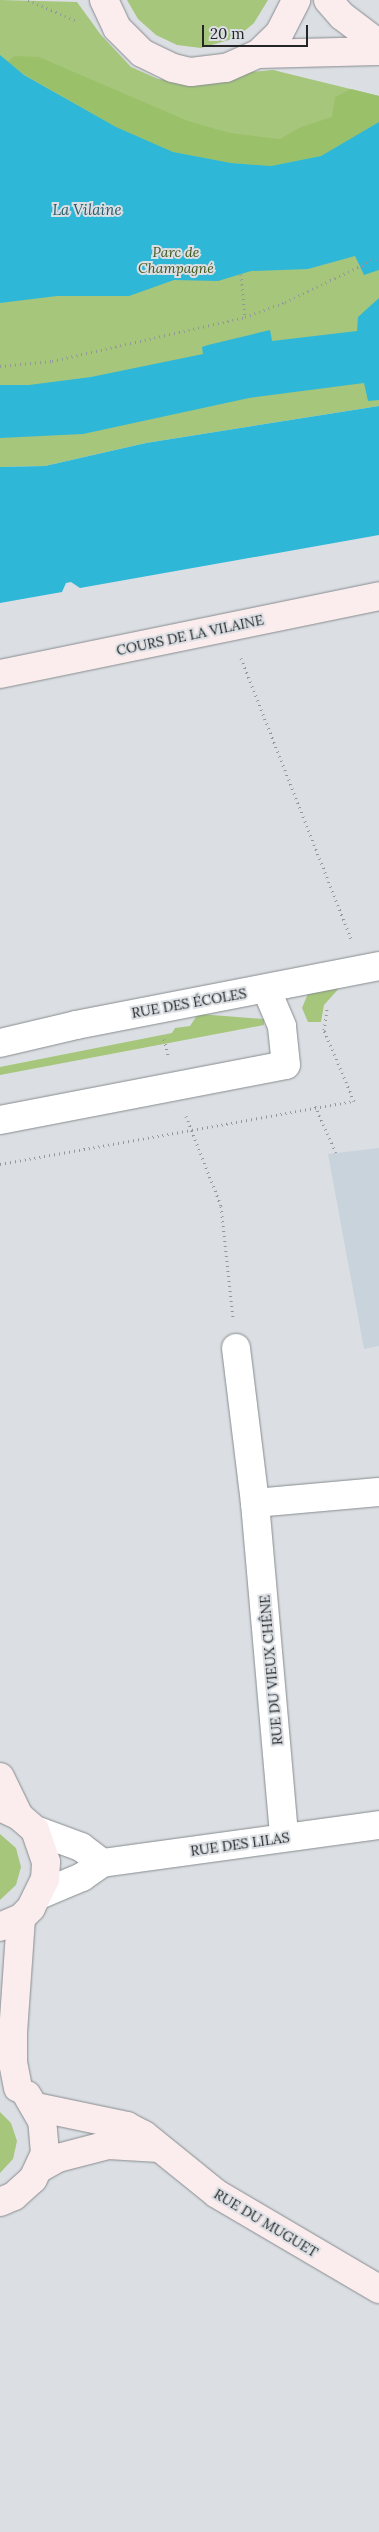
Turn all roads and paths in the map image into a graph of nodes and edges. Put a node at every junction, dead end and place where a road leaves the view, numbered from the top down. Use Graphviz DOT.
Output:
graph roads {
  1 [pos="28,0"];
  2 [pos="33,0"];
  3 [pos="104,0"];
  4 [pos="296,0"];
  5 [pos="328,0"];
  6 [pos="379,44"];
  7 [pos="379,51"];
  8 [pos="258,54"];
  9 [pos="379,257"];
  10 [pos="240,274"];
  11 [pos="245,317"];
  12 [pos="0,366"];
  13 [pos="379,596"];
  14 [pos="0,674"];
  15 [pos="376,966"];
  16 [pos="267,990"];
  17 [pos="0,1043"];
  18 [pos="315,1106"];
  19 [pos="0,1120"];
  20 [pos="336,1153"];
  21 [pos="221,1206"];
  22 [pos="236,1348"];
  23 [pos="379,1492"];
  24 [pos="255,1503"];
  25 [pos="0,1777"];
  26 [pos="18,1818"];
  27 [pos="379,1824"];
  28 [pos="284,1837"];
  29 [pos="102,1863"];
  30 [pos="39,1895"];
  31 [pos="10,1922"];
  32 [pos="18,2091"];
  33 [pos="159,2148"];
  34 [pos="40,2168"];
  35 [pos="1,2203"];
  36 [pos="379,2289"];
  1 -- 2 [label="path"];
  3 -- 8 [label="street"];
  4 -- 8 [label="street"];
  5 -- 6 [label="street"];
  7 -- 8 [label="street"];
  9 -- 11 [label="path"];
  10 -- 11 [label="path"];
  11 -- 12 [label="path"];
  13 -- 14 [label="street, COURS DE LA VILAINE"];
  15 -- 16 [label="street, RUE DES ÉCOLES"];
  16 -- 17 [label="street, RUE DES ÉCOLES"];
  16 -- 19 [label="street"];
  18 -- 20 [label="path"];
  21 -- 22 [label="path"];
  22 -- 24 [label="street, RUE DU VIEUX CHÊNE"];
  23 -- 24 [label="street"];
  24 -- 28 [label="street, RUE DU VIEUX CHÊNE"];
  25 -- 26 [label="street"];
  26 -- 29 [label="street"];
  26 -- 30 [label="street"];
  27 -- 28 [label="street, RUE DES LILAS"];
  28 -- 29 [label="street, RUE DES LILAS"];
  29 -- 30 [label="street, RUE DES LILAS"];
  30 -- 31 [label="street"];
  31 -- 32 [label="street"];
  32 -- 33 [label="street, RUE DU MUGUET"];
  32 -- 34 [label="street"];
  33 -- 34 [label="street"];
  33 -- 36 [label="street, RUE DU MUGUET"];
  34 -- 35 [label="street"];
}
